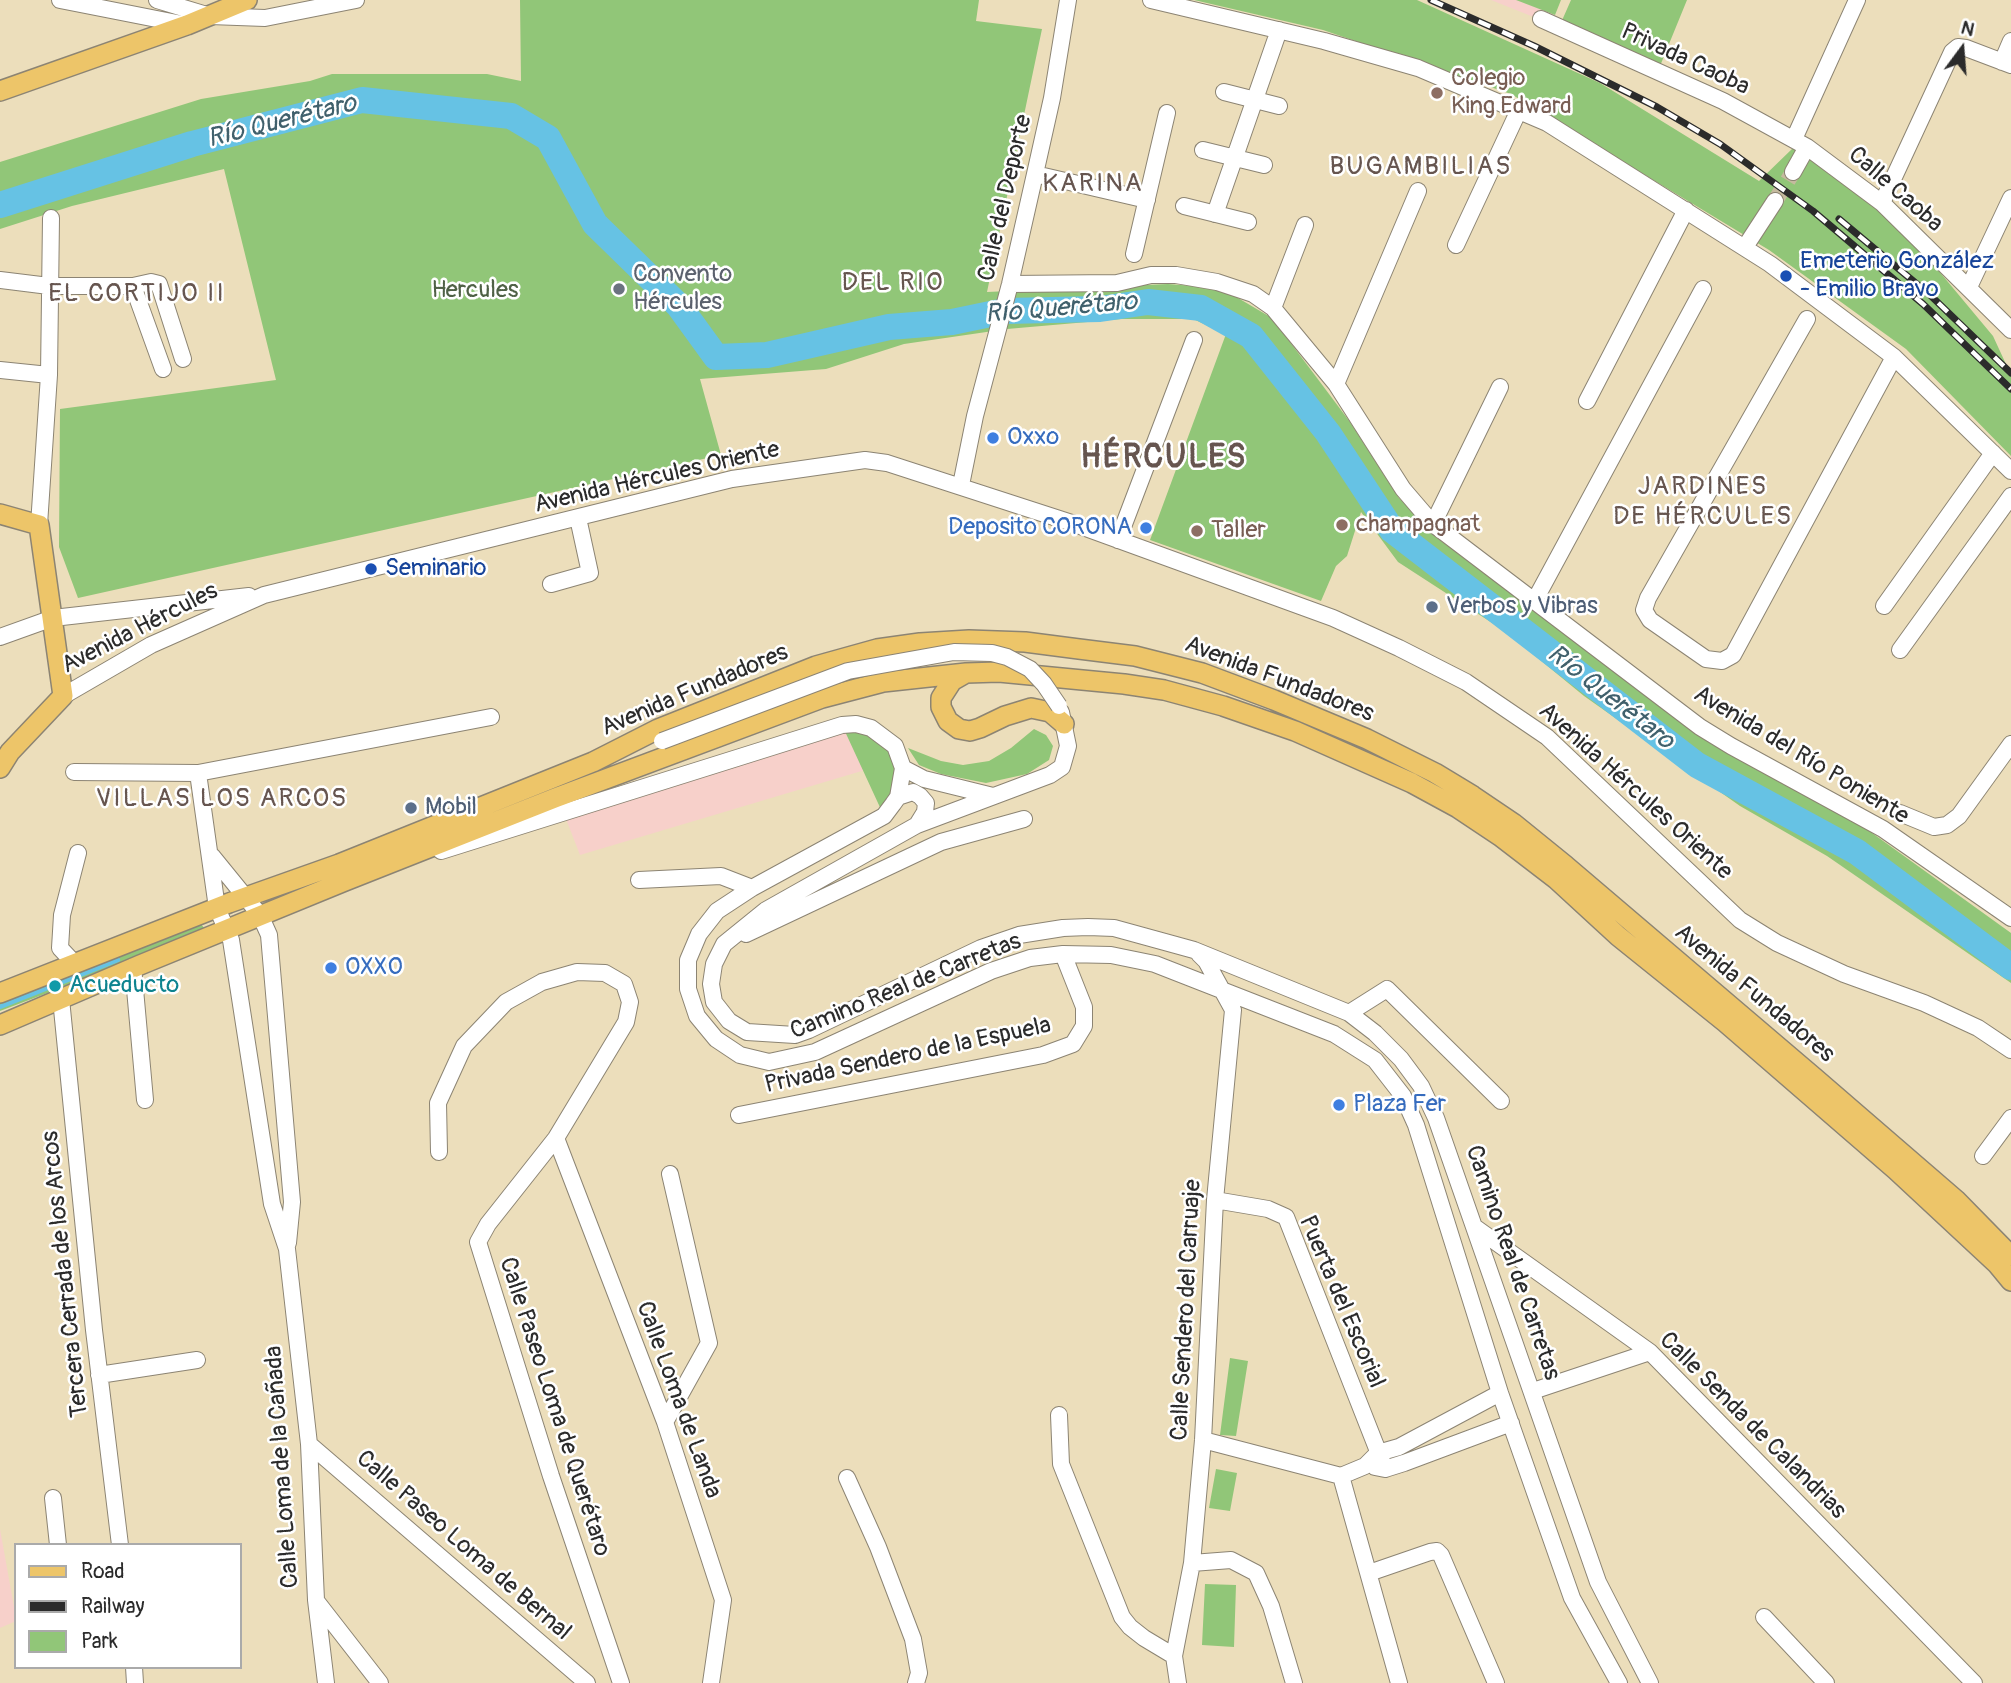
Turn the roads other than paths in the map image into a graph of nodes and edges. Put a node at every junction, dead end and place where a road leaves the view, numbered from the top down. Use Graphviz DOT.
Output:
graph roads {
  1 [pos="60,0"];
  2 [pos="157,0"];
  3 [pos="247,0"];
  4 [pos="1068,0"];
  5 [pos="1151,0"];
  6 [pos="1857,0"];
  7 [pos="347,1"];
  8 [pos="210,16"];
  9 [pos="1541,19"];
  10 [pos="187,25"];
  11 [pos="1279,30"];
  12 [pos="2011,41"];
  13 [pos="2007,64"];
  14 [pos="0,90"];
  15 [pos="1224,92"];
  16 [pos="1254,99"];
  17 [pos="1279,106"];
  18 [pos="1519,110"];
  19 [pos="1167,113"];
  20 [pos="1801,143"];
  21 [pos="1203,150"];
  22 [pos="1234,158"];
  23 [pos="1264,165"];
  24 [pos="1793,172"];
  25 [pos="1035,174"];
  26 [pos="1418,191"];
  27 [pos="2011,198"];
  28 [pos="1147,200"];
  29 [pos="1775,201"];
  30 [pos="1882,203"];
  31 [pos="1184,206"];
  32 [pos="1686,209"];
  33 [pos="1215,214"];
  34 [pos="51,218"];
  35 [pos="1248,222"];
  36 [pos="1305,225"];
  37 [pos="1457,245"];
  38 [pos="1745,247"];
  39 [pos="1134,254"];
  40 [pos="0,280"];
  41 [pos="49,286"];
  42 [pos="133,286"];
  43 [pos="1969,287"];
  44 [pos="1009,288"];
  45 [pos="1703,289"];
  46 [pos="1273,308"];
  47 [pos="1807,319"];
  48 [pos="2011,330"];
  49 [pos="1194,340"];
  50 [pos="1894,357"];
  51 [pos="183,359"];
  52 [pos="163,369"];
  53 [pos="0,370"];
  54 [pos="48,375"];
  55 [pos="1336,384"];
  56 [pos="1500,387"];
  57 [pos="1587,401"];
  58 [pos="1993,453"];
  59 [pos="2011,471"];
  60 [pos="961,485"];
  61 [pos="2011,496"];
  62 [pos="0,514"];
  63 [pos="578,518"];
  64 [pos="1433,524"];
  65 [pos="39,525"];
  66 [pos="1118,540"];
  67 [pos="551,584"];
  68 [pos="291,589"];
  69 [pos="264,595"];
  70 [pos="1535,600"];
  71 [pos="1884,606"];
  72 [pos="53,618"];
  73 [pos="0,637"];
  74 [pos="1900,650"];
  75 [pos="966,673"];
  76 [pos="63,696"];
  77 [pos="1062,715"];
  78 [pos="491,718"];
  79 [pos="2011,744"];
  80 [pos="593,762"];
  81 [pos="0,768"];
  82 [pos="902,768"];
  83 [pos="74,772"];
  84 [pos="198,773"];
  85 [pos="994,796"];
  86 [pos="898,797"];
  87 [pos="1900,813"];
  88 [pos="1024,819"];
  89 [pos="917,825"];
  90 [pos="78,853"];
  91 [pos="212,856"];
  92 [pos="639,880"];
  93 [pos="345,881"];
  94 [pos="752,888"];
  95 [pos="231,903"];
  96 [pos="260,915"];
  97 [pos="2011,918"];
  98 [pos="226,930"];
  99 [pos="130,942"];
  100 [pos="724,944"];
  101 [pos="1194,950"];
  102 [pos="1063,954"];
  103 [pos="75,964"];
  104 [pos="136,966"];
  105 [pos="1209,966"];
  106 [pos="1247,971"];
  107 [pos="1184,975"];
  108 [pos="1221,988"];
  109 [pos="0,993"];
  110 [pos="1242,998"];
  111 [pos="61,999"];
  112 [pos="1349,1013"];
  113 [pos="0,1026"];
  114 [pos="2011,1050"];
  115 [pos="145,1100"];
  116 [pos="1501,1101"];
  117 [pos="739,1115"];
  118 [pos="2011,1118"];
  119 [pos="556,1138"];
  120 [pos="439,1152"];
  121 [pos="1983,1156"];
  122 [pos="670,1174"];
  123 [pos="1215,1200"];
  124 [pos="1475,1228"];
  125 [pos="287,1248"];
  126 [pos="2011,1256"];
  127 [pos="2011,1281"];
  128 [pos="1650,1352"];
  129 [pos="197,1360"];
  130 [pos="99,1375"];
  131 [pos="1533,1391"];
  132 [pos="1500,1393"];
  133 [pos="1059,1415"];
  134 [pos="665,1422"];
  135 [pos="1511,1423"];
  136 [pos="1203,1440"];
  137 [pos="309,1444"];
  138 [pos="1382,1461"];
  139 [pos="1341,1476"];
  140 [pos="847,1478"];
  141 [pos="53,1498"];
  142 [pos="58,1543"];
  143 [pos="120,1543"];
  144 [pos="1192,1563"];
  145 [pos="1368,1573"];
  146 [pos="316,1600"];
  147 [pos="1764,1617"];
  148 [pos="1174,1656"];
  149 [pos="326,1683"];
  150 [pos="380,1683"];
  151 [pos="587,1683"];
  152 [pos="621,1683"];
  153 [pos="711,1683"];
  154 [pos="916,1683"];
  155 [pos="1178,1683"];
  156 [pos="1294,1683"];
  157 [pos="1399,1683"];
  158 [pos="1496,1683"];
  159 [pos="1619,1683"];
  160 [pos="1650,1683"];
  161 [pos="1826,1683"];
  162 [pos="1974,1683"];
  1 -- 10 [label="street"];
  2 -- 8 [label="street"];
  3 -- 8 [label="main road"];
  4 -- 25 [label="street, Calle del Deporte"];
  5 -- 11 [label="street"];
  6 -- 20 [label="street"];
  7 -- 8 [label="street"];
  8 -- 10 [label="main road"];
  9 -- 20 [label="street, Privada Caoba"];
  10 -- 14 [label="main road"];
  11 -- 16 [label="street"];
  11 -- 18 [label="street"];
  12 -- 13 [label="street"];
  13 -- 30 [label="street"];
  15 -- 16 [label="street"];
  16 -- 17 [label="street"];
  16 -- 22 [label="street"];
  18 -- 32 [label="street"];
  18 -- 37 [label="street"];
  19 -- 28 [label="street"];
  20 -- 24 [label="street"];
  20 -- 30 [label="street, Calle Caoba"];
  21 -- 22 [label="street"];
  22 -- 23 [label="street"];
  22 -- 33 [label="street"];
  25 -- 28 [label="street"];
  25 -- 44 [label="street, Calle del Deporte"];
  26 -- 55 [label="street"];
  27 -- 43 [label="street"];
  28 -- 39 [label="street"];
  29 -- 38 [label="street"];
  30 -- 43 [label="street, Calle Caoba"];
  31 -- 33 [label="street"];
  32 -- 38 [label="street"];
  32 -- 57 [label="street"];
  33 -- 35 [label="street"];
  34 -- 41 [label="street"];
  36 -- 46 [label="street"];
  38 -- 50 [label="street"];
  40 -- 41 [label="street"];
  41 -- 42 [label="street"];
  41 -- 54 [label="street"];
  42 -- 51 [label="street"];
  42 -- 52 [label="street"];
  43 -- 48 [label="street, Calle Caoba"];
  44 -- 46 [label="street, Avenida del Río Poniente"];
  44 -- 60 [label="street, Calle del Deporte"];
  45 -- 70 [label="street"];
  46 -- 55 [label="street, Avenida del Río Poniente"];
  47 -- 50 [label="street"];
  49 -- 66 [label="street"];
  50 -- 58 [label="street"];
  53 -- 54 [label="street"];
  54 -- 65 [label="street"];
  55 -- 64 [label="street, Avenida del Río Poniente"];
  56 -- 64 [label="street"];
  58 -- 59 [label="street"];
  58 -- 71 [label="street"];
  60 -- 63 [label="street, Avenida Hércules Oriente"];
  60 -- 66 [label="street, Avenida Hércules Oriente"];
  61 -- 74 [label="street"];
  62 -- 65 [label="main road"];
  63 -- 67 [label="street"];
  63 -- 68 [label="street, Avenida Hércules Oriente"];
  64 -- 70 [label="street, Avenida del Río Poniente"];
  65 -- 72 [label="main road"];
  66 -- 114 [label="street, Avenida Hércules Oriente"];
  68 -- 69 [label="street, Avenida Hércules"];
  69 -- 72 [label="street"];
  69 -- 76 [label="street, Avenida Hércules"];
  70 -- 97 [label="street, Avenida del Río Poniente"];
  72 -- 73 [label="street"];
  72 -- 76 [label="main road"];
  75 -- 77 [label="main road"];
  75 -- 93 [label="main road, Avenida Fundadores"];
  75 -- 127 [label="main road, Avenida Fundadores"];
  76 -- 81 [label="main road, Avenida Hércules"];
  77 -- 80 [label="street, bridge"];
  77 -- 85 [label="street"];
  78 -- 84 [label="street"];
  79 -- 87 [label="street"];
  80 -- 95 [label="main road, Avenida Fundadores"];
  80 -- 126 [label="main road, Avenida Fundadores"];
  82 -- 85 [label="street"];
  82 -- 86 [label="street"];
  82 -- 93 [label="street"];
  83 -- 84 [label="street"];
  84 -- 91 [label="street"];
  85 -- 89 [label="street"];
  86 -- 89 [label="street"];
  86 -- 94 [label="street, Camino Real de Carretas"];
  88 -- 100 [label="street"];
  89 -- 100 [label="street"];
  90 -- 103 [label="street"];
  91 -- 95 [label="street"];
  91 -- 95 [label="street"];
  92 -- 94 [label="street"];
  93 -- 96 [label="main road, Avenida Fundadores"];
  94 -- 102 [label="street, Camino Real de Carretas"];
  95 -- 96 [label="street, Calle Loma de la Cañada"];
  95 -- 98 [label="street, Calle Loma de la Cañada"];
  95 -- 99 [label="main road, Avenida Fundadores"];
  96 -- 98 [label="main road, Avenida Fundadores"];
  96 -- 125 [label="street, Calle Loma de la Cañada"];
  98 -- 104 [label="main road, Avenida Fundadores"];
  98 -- 125 [label="street, Calle Loma de la Cañada"];
  99 -- 103 [label="main road, Avenida Fundadores"];
  99 -- 104 [label="main road"];
  100 -- 101 [label="street, Camino Real de Carretas"];
  101 -- 105 [label="street, Calle Sendero del Carruaje"];
  101 -- 106 [label="street, Camino Real de Carretas"];
  102 -- 107 [label="street, Camino Real de Carretas"];
  102 -- 117 [label="street, Privada Sendero de la Espuela"];
  103 -- 109 [label="main road, Avenida Fundadores"];
  104 -- 111 [label="main road, Avenida Fundadores"];
  104 -- 115 [label="street"];
  105 -- 107 [label="street"];
  105 -- 108 [label="street, Calle Sendero del Carruaje"];
  106 -- 110 [label="street"];
  106 -- 112 [label="street, Camino Real de Carretas"];
  107 -- 108 [label="street, Camino Real de Carretas"];
  108 -- 110 [label="street, Camino Real de Carretas"];
  108 -- 123 [label="street, Calle Sendero del Carruaje"];
  110 -- 132 [label="street, Camino Real de Carretas"];
  111 -- 113 [label="main road, Avenida Fundadores"];
  111 -- 130 [label="street, Tercera Cerrada de los Arcos"];
  112 -- 116 [label="street"];
  112 -- 124 [label="street, Camino Real de Carretas"];
  118 -- 121 [label="street"];
  119 -- 120 [label="street, Calle Paseo Loma de Querétaro"];
  119 -- 134 [label="street, Calle Loma de Landa"];
  119 -- 152 [label="street, Calle Paseo Loma de Querétaro"];
  122 -- 134 [label="street"];
  123 -- 136 [label="street, Calle Sendero del Carruaje"];
  123 -- 138 [label="street, Puerta del Escorial"];
  124 -- 128 [label="street, Calle Senda de Calandrias"];
  124 -- 131 [label="street, Camino Real de Carretas"];
  125 -- 137 [label="street, Calle Loma de la Cañada"];
  128 -- 131 [label="street"];
  128 -- 162 [label="street, Calle Senda de Calandrias"];
  129 -- 130 [label="street"];
  130 -- 143 [label="street, Tercera Cerrada de los Arcos"];
  131 -- 160 [label="street, Camino Real de Carretas"];
  132 -- 135 [label="street, Camino Real de Carretas"];
  132 -- 138 [label="street"];
  133 -- 148 [label="street"];
  134 -- 153 [label="street, Calle Loma de Landa"];
  135 -- 138 [label="street"];
  135 -- 159 [label="street, Camino Real de Carretas"];
  136 -- 139 [label="street"];
  136 -- 144 [label="street, Calle Sendero del Carruaje"];
  137 -- 146 [label="street, Calle Loma de la Cañada"];
  137 -- 151 [label="street, Calle Paseo Loma de Bernal"];
  138 -- 139 [label="street"];
  139 -- 145 [label="street"];
  140 -- 154 [label="street"];
  141 -- 142 [label="street"];
  144 -- 148 [label="street, Calle Sendero del Carruaje"];
  144 -- 156 [label="street"];
  145 -- 157 [label="street"];
  145 -- 158 [label="street"];
  146 -- 149 [label="street, Calle Loma de la Cañada"];
  146 -- 150 [label="street"];
  147 -- 161 [label="street"];
  148 -- 155 [label="street, Calle Sendero del Carruaje"];
}
